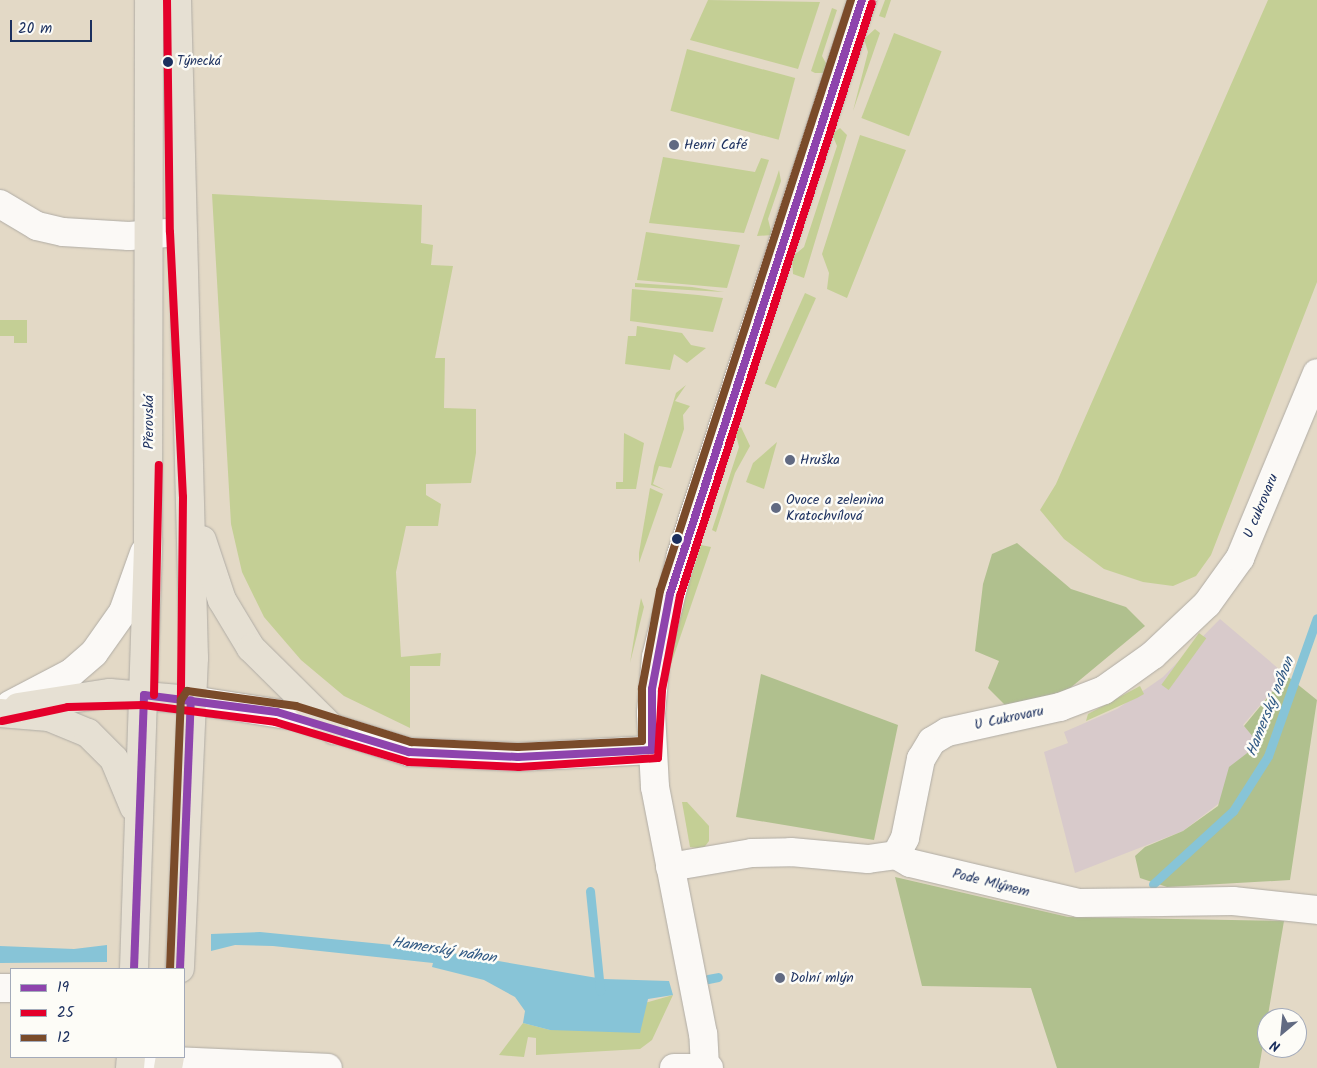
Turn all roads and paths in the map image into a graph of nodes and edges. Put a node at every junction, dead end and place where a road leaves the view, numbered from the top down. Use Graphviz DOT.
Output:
graph roads {
  1 [pos="149,0"];
  2 [pos="177,0"];
  3 [pos="862,0"];
  4 [pos="0,204"];
  5 [pos="180,232"];
  6 [pos="151,234"];
  7 [pos="1317,373"];
  8 [pos="193,497"];
  9 [pos="148,540"];
  10 [pos="1185,627"];
  11 [pos="144,695"];
  12 [pos="191,700"];
  13 [pos="0,711"];
  14 [pos="334,730"];
  15 [pos="652,750"];
  16 [pos="139,845"];
  17 [pos="896,855"];
  18 [pos="670,867"];
  19 [pos="1317,910"];
  20 [pos="134,968"];
  21 [pos="180,968"];
  22 [pos="130,1061"];
  23 [pos="169,1062"];
  24 [pos="707,1067"];
  25 [pos="328,1068"];
  26 [pos="674,1068"];
  1 -- 6 [label="main road, Přerovská"];
  2 -- 5 [label="main road"];
  3 -- 15 [label="street"];
  4 -- 6 [label="street"];
  5 -- 6 [label="street"];
  5 -- 8 [label="main road"];
  6 -- 9 [label="main road, Přerovská"];
  7 -- 10 [label="street, U cukrovaru"];
  8 -- 12 [label="main road"];
  8 -- 14 [label="main road"];
  9 -- 11 [label="main road, Přerovská"];
  9 -- 13 [label="street"];
  10 -- 17 [label="street, U Cukrovaru"];
  11 -- 12 [label="main road"];
  11 -- 13 [label="main road"];
  11 -- 16 [label="main road, Přerovská"];
  12 -- 14 [label="street"];
  12 -- 21 [label="main road"];
  13 -- 16 [label="main road"];
  14 -- 15 [label="street"];
  15 -- 18 [label="street"];
  16 -- 20 [label="main road, Přerovská"];
  17 -- 18 [label="street"];
  17 -- 19 [label="street, Pode Mlýnem"];
  18 -- 24 [label="street"];
  22 -- 23 [label="street"];
  23 -- 25 [label="street"];
  24 -- 26 [label="street"];
}
